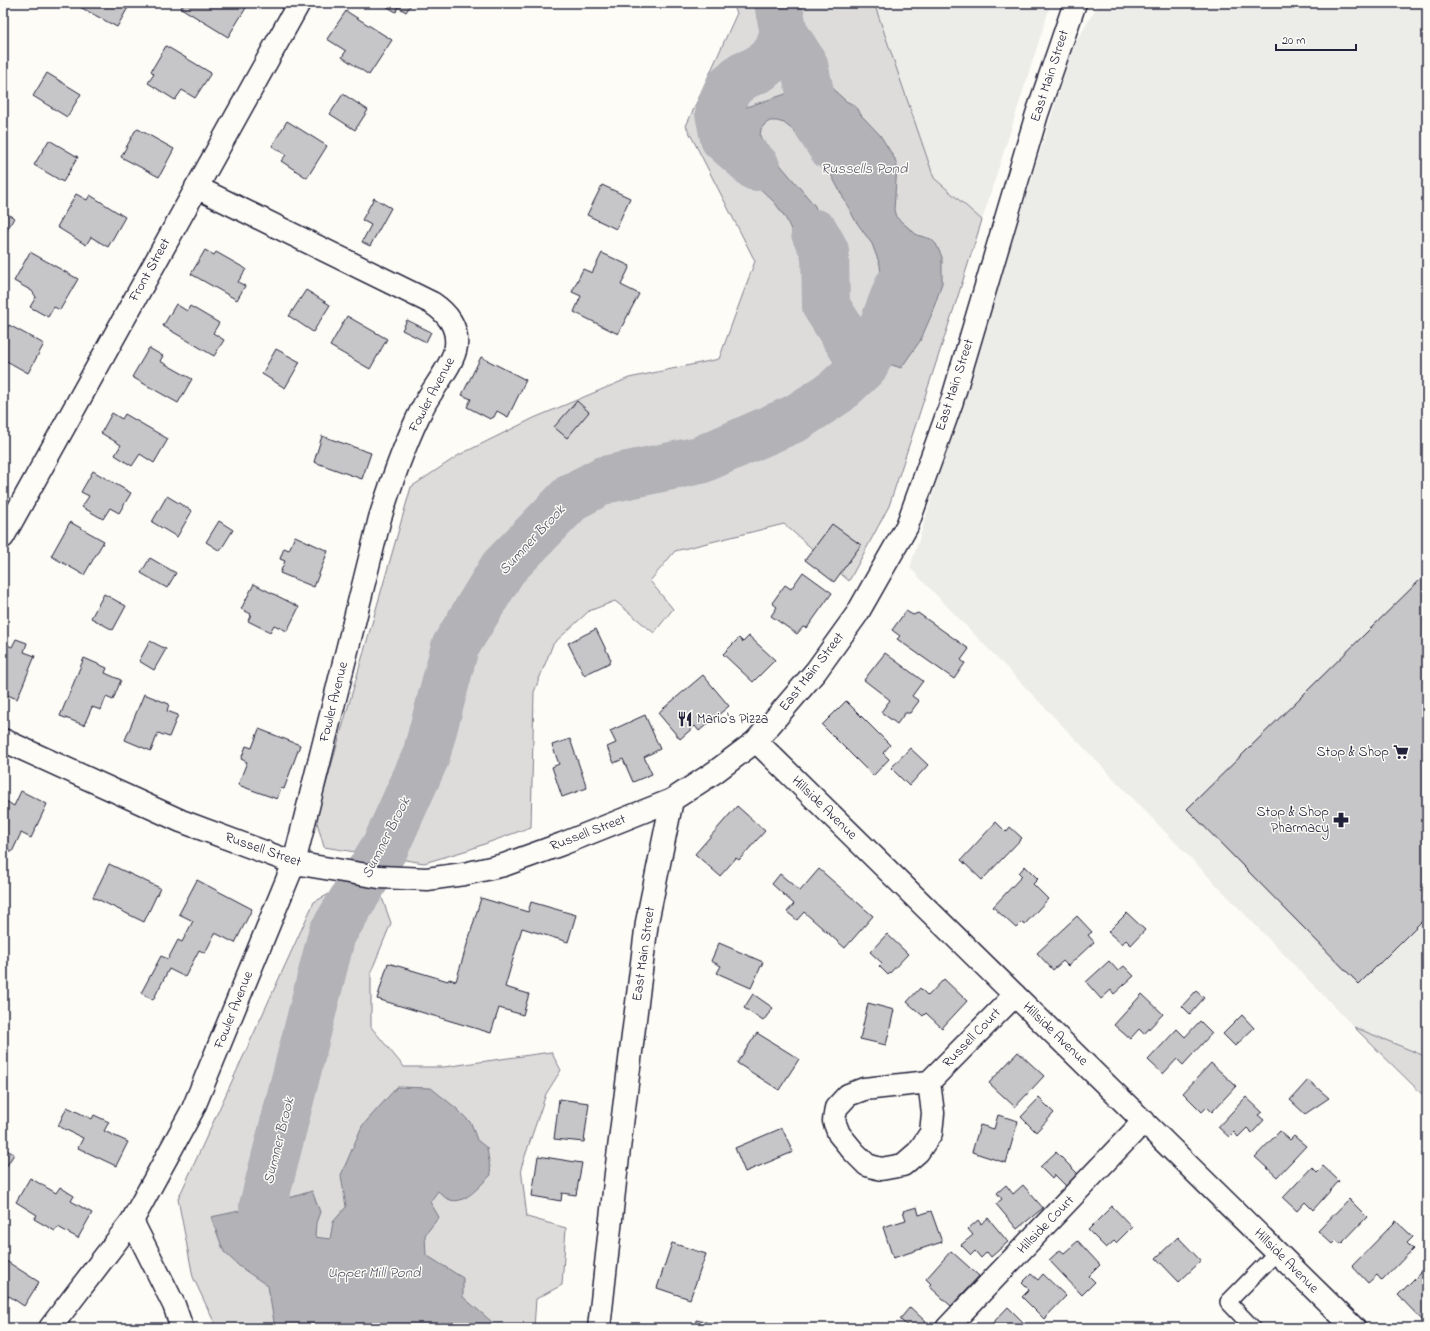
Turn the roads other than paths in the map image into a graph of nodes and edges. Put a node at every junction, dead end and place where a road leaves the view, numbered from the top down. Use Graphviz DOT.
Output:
graph roads {
  1 [pos="299,3"];
  2 [pos="1075,3"];
  3 [pos="196,187"];
  4 [pos="3,537"];
  5 [pos="3,740"];
  6 [pos="756,741"];
  7 [pos="672,800"];
  8 [pos="294,863"];
  9 [pos="1015,995"];
  10 [pos="929,1082"];
  11 [pos="1144,1121"];
  12 [pos="132,1221"];
  13 [pos="1277,1252"];
  14 [pos="50,1328"];
  15 [pos="182,1328"];
  16 [pos="599,1328"];
  17 [pos="948,1328"];
  18 [pos="1253,1328"];
  19 [pos="1354,1328"];
  1 -- 3 [label="street, Front Street"];
  2 -- 6 [label="street, East Main Street"];
  3 -- 4 [label="street, Front Street"];
  3 -- 8 [label="street, Fowler Avenue"];
  5 -- 8 [label="street, Russell Street"];
  6 -- 7 [label="street, East Main Street"];
  6 -- 9 [label="street, Hillside Avenue"];
  7 -- 8 [label="street, Russell Street"];
  7 -- 16 [label="street, East Main Street"];
  8 -- 12 [label="street, Fowler Avenue"];
  9 -- 10 [label="street, Russell Court"];
  9 -- 11 [label="street, Hillside Avenue"];
  10 -- 10 [label="street"];
  11 -- 13 [label="street, Hillside Avenue"];
  11 -- 17 [label="street, Hillside Court"];
  12 -- 14 [label="street, Fowler Avenue"];
  12 -- 15 [label="street"];
  13 -- 18 [label="lane"];
  13 -- 19 [label="street, Hillside Avenue"];
}
